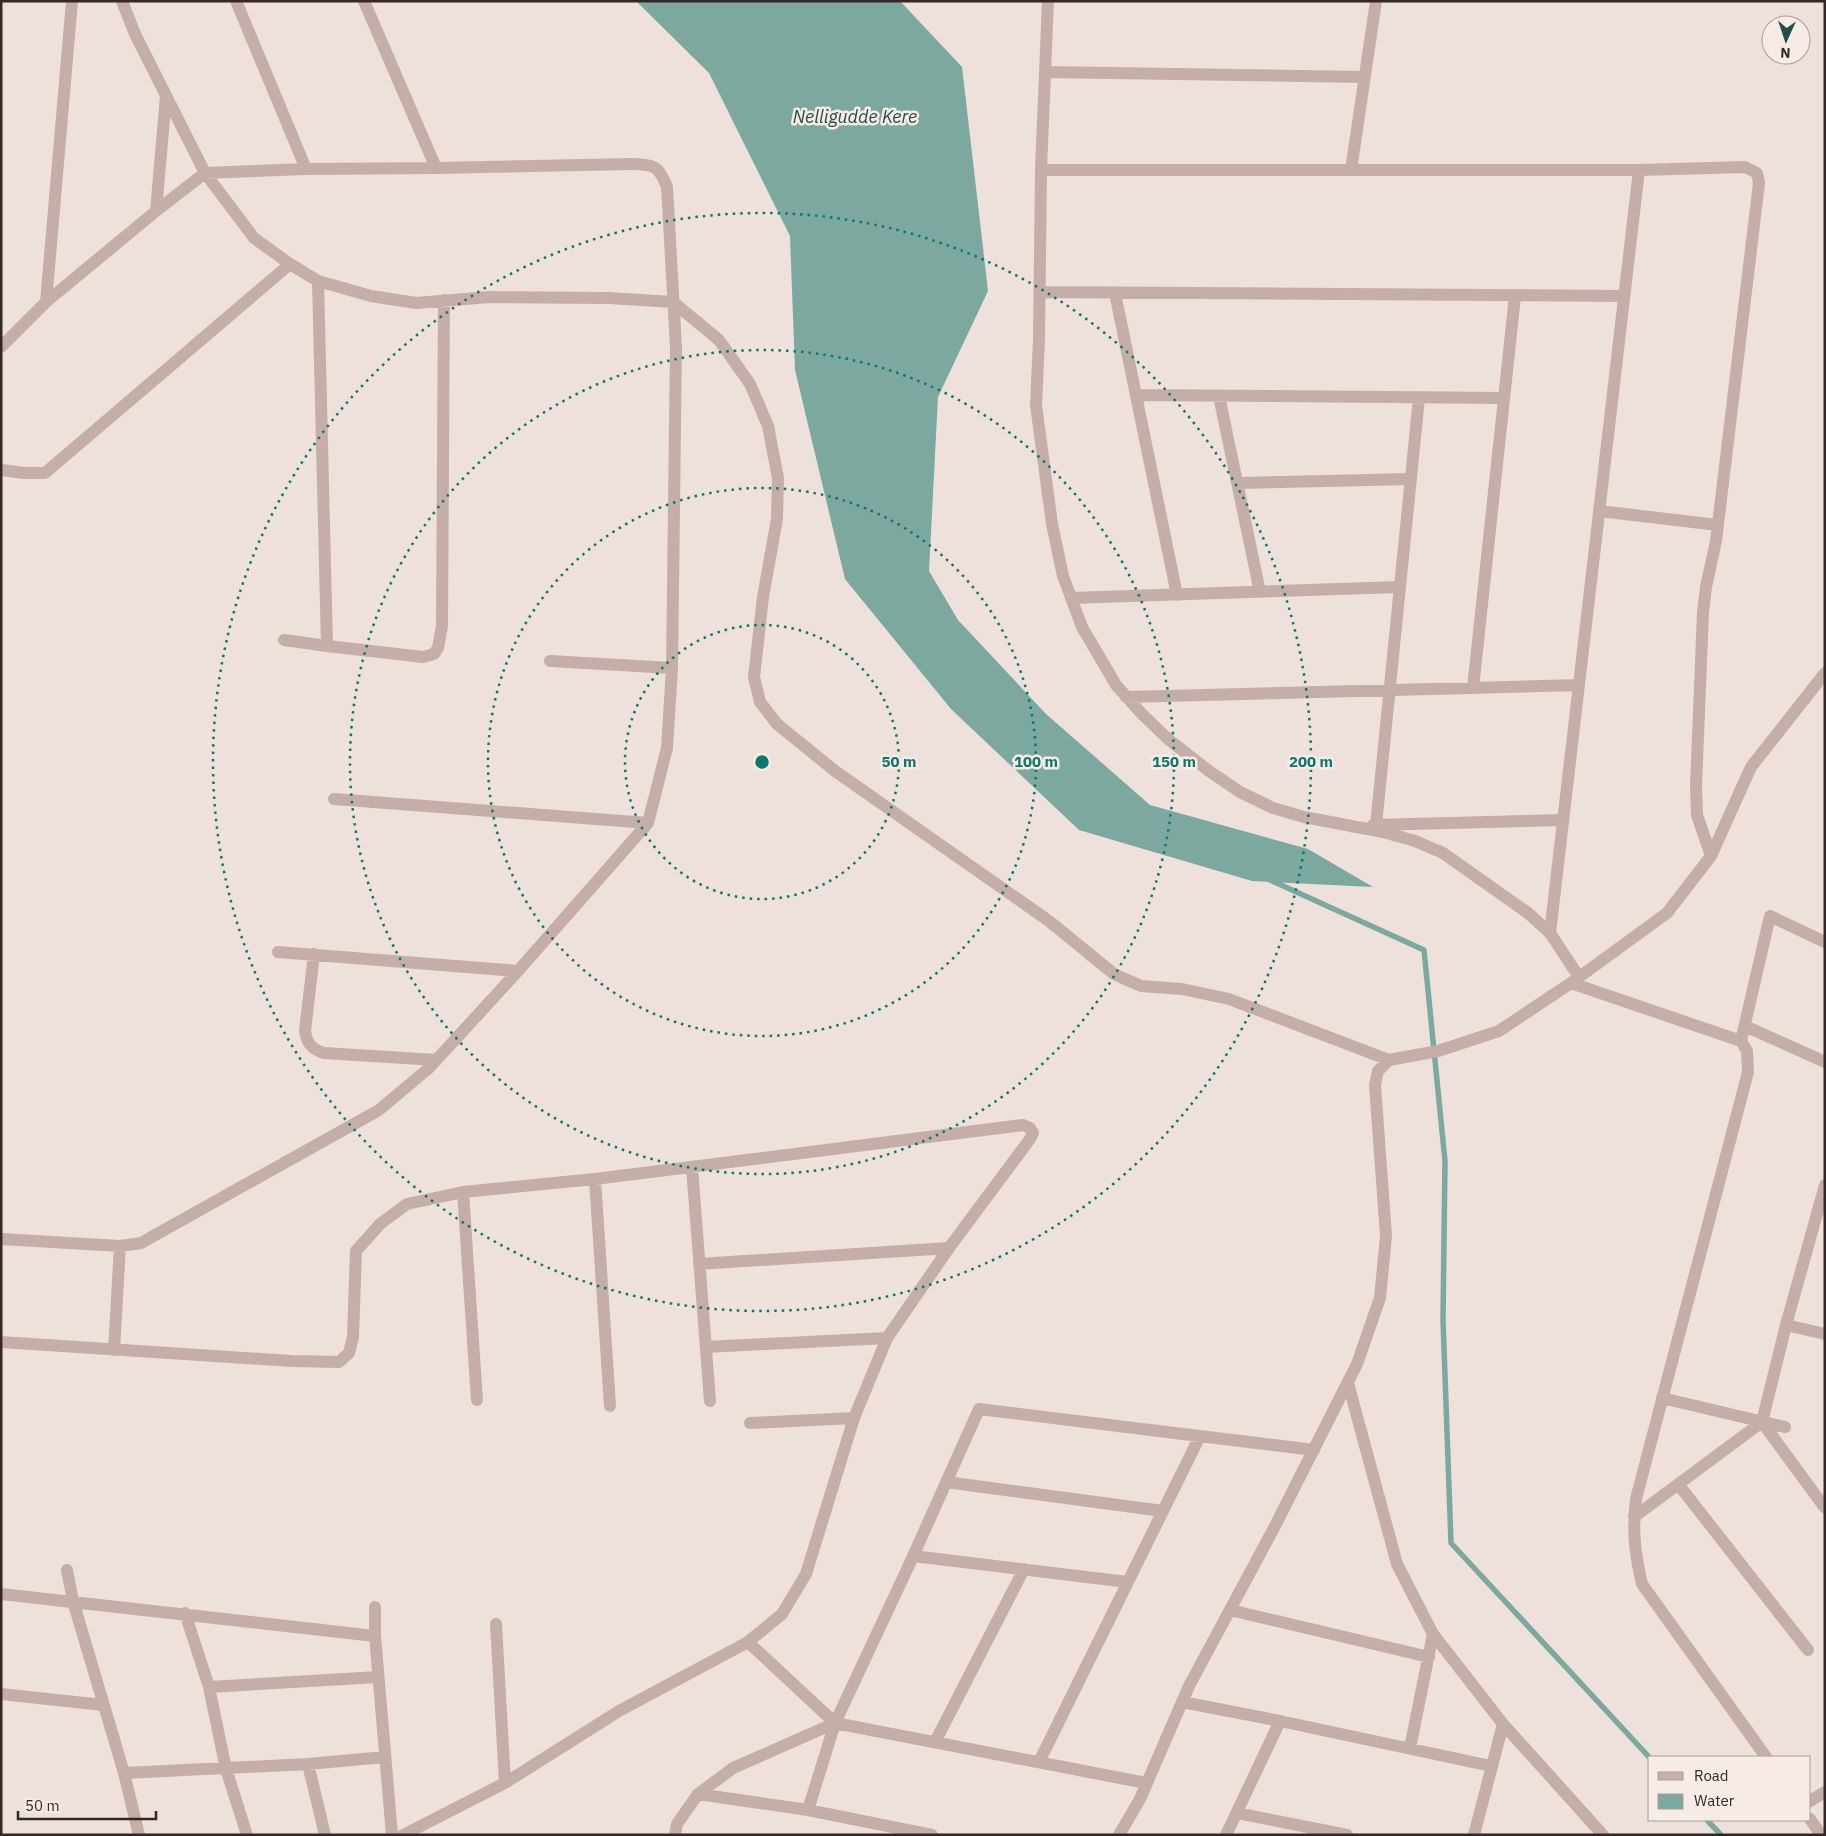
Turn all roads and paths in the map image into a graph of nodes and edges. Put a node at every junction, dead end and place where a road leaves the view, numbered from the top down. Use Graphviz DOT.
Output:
graph roads {
  1 [pos="72,1"];
  2 [pos="122,1"];
  3 [pos="236,1"];
  4 [pos="364,1"];
  5 [pos="1048,1"];
  6 [pos="1376,1"];
  7 [pos="1045,72"];
  8 [pos="1365,77"];
  9 [pos="166,96"];
  10 [pos="436,168"];
  11 [pos="306,169"];
  12 [pos="1041,170"];
  13 [pos="1351,170"];
  14 [pos="1638,170"];
  15 [pos="205,173"];
  16 [pos="156,211"];
  17 [pos="290,264"];
  18 [pos="318,281"];
  19 [pos="1040,292"];
  20 [pos="1115,293"];
  21 [pos="1515,296"];
  22 [pos="1624,296"];
  23 [pos="444,300"];
  24 [pos="46,302"];
  25 [pos="673,302"];
  26 [pos="1,347"];
  27 [pos="1137,395"];
  28 [pos="1219,396"];
  29 [pos="1419,398"];
  30 [pos="1504,398"];
  31 [pos="1,470"];
  32 [pos="1411,479"];
  33 [pos="1237,483"];
  34 [pos="1600,511"];
  35 [pos="1718,525"];
  36 [pos="1400,587"];
  37 [pos="1260,592"];
  38 [pos="1176,595"];
  39 [pos="1071,598"];
  40 [pos="284,640"];
  41 [pos="327,646"];
  42 [pos="550,661"];
  43 [pos="672,668"];
  44 [pos="1825,673"];
  45 [pos="1579,685"];
  46 [pos="1473,688"];
  47 [pos="1390,690"];
  48 [pos="1126,697"];
  49 [pos="334,799"];
  50 [pos="1563,820"];
  51 [pos="648,823"];
  52 [pos="1376,825"];
  53 [pos="1346,826"];
  54 [pos="1711,856"];
  55 [pos="1550,932"];
  56 [pos="1825,942"];
  57 [pos="278,952"];
  58 [pos="314,954"];
  59 [pos="518,971"];
  60 [pos="1575,980"];
  61 [pos="1745,1026"];
  62 [pos="1741,1041"];
  63 [pos="436,1060"];
  64 [pos="1389,1060"];
  65 [pos="1825,1062"];
  66 [pos="692,1167"];
  67 [pos="595,1179"];
  68 [pos="1825,1185"];
  69 [pos="463,1192"];
  70 [pos="1,1239"];
  71 [pos="120,1246"];
  72 [pos="949,1248"];
  73 [pos="699,1264"];
  74 [pos="1786,1325"];
  75 [pos="1825,1334"];
  76 [pos="887,1338"];
  77 [pos="1,1342"];
  78 [pos="706,1347"];
  79 [pos="114,1350"];
  80 [pos="1348,1382"];
  81 [pos="1662,1398"];
  82 [pos="478,1400"];
  83 [pos="710,1401"];
  84 [pos="610,1406"];
  85 [pos="854,1418"];
  86 [pos="1762,1422"];
  87 [pos="750,1423"];
  88 [pos="1785,1427"];
  89 [pos="1200,1436"];
  90 [pos="1314,1450"];
  91 [pos="946,1482"];
  92 [pos="1678,1484"];
  93 [pos="1825,1508"];
  94 [pos="1163,1510"];
  95 [pos="1634,1517"];
  96 [pos="913,1556"];
  97 [pos="1024,1569"];
  98 [pos="67,1570"];
  99 [pos="1128,1582"];
  100 [pos="1,1594"];
  101 [pos="72,1602"];
  102 [pos="375,1607"];
  103 [pos="1230,1610"];
  104 [pos="185,1614"];
  105 [pos="496,1624"];
  106 [pos="1433,1634"];
  107 [pos="375,1636"];
  108 [pos="748,1642"];
  109 [pos="1808,1650"];
  110 [pos="1429,1657"];
  111 [pos="378,1677"];
  112 [pos="209,1687"];
  113 [pos="1,1694"];
  114 [pos="1182,1702"];
  115 [pos="103,1705"];
  116 [pos="1280,1721"];
  117 [pos="835,1723"];
  118 [pos="1502,1724"];
  119 [pos="935,1742"];
  120 [pos="1410,1748"];
  121 [pos="1765,1756"];
  122 [pos="385,1757"];
  123 [pos="1039,1762"];
  124 [pos="308,1764"];
  125 [pos="1491,1766"];
  126 [pos="226,1769"];
  127 [pos="124,1773"];
  128 [pos="505,1782"];
  129 [pos="1146,1783"];
  130 [pos="1825,1792"];
  131 [pos="698,1794"];
  132 [pos="1811,1799"];
  133 [pos="808,1810"];
  134 [pos="1237,1813"];
  135 [pos="1811,1820"];
  136 [pos="139,1835"];
  137 [pos="246,1835"];
  138 [pos="325,1835"];
  139 [pos="392,1835"];
  140 [pos="403,1835"];
  141 [pos="675,1835"];
  142 [pos="932,1835"];
  143 [pos="1119,1835"];
  144 [pos="1226,1835"];
  145 [pos="1347,1835"];
  146 [pos="1474,1835"];
  147 [pos="1604,1835"];
  148 [pos="1821,1835"];
  1 -- 24 [label="street"];
  2 -- 9 [label="street"];
  3 -- 11 [label="street"];
  4 -- 10 [label="street"];
  5 -- 7 [label="street"];
  6 -- 8 [label="street"];
  7 -- 8 [label="street"];
  7 -- 12 [label="street"];
  8 -- 13 [label="street"];
  9 -- 15 [label="street"];
  9 -- 16 [label="street"];
  10 -- 11 [label="street"];
  10 -- 25 [label="street"];
  11 -- 15 [label="street"];
  12 -- 13 [label="street"];
  12 -- 19 [label="street"];
  13 -- 14 [label="street"];
  14 -- 22 [label="street"];
  14 -- 35 [label="street"];
  15 -- 16 [label="street"];
  15 -- 17 [label="street"];
  16 -- 24 [label="street"];
  17 -- 18 [label="street"];
  17 -- 31 [label="street"];
  18 -- 23 [label="street"];
  18 -- 41 [label="street"];
  19 -- 20 [label="street"];
  19 -- 39 [label="street"];
  20 -- 21 [label="street"];
  20 -- 27 [label="street"];
  21 -- 22 [label="street"];
  21 -- 30 [label="street"];
  22 -- 34 [label="street"];
  23 -- 25 [label="street"];
  23 -- 41 [label="street"];
  24 -- 26 [label="street"];
  25 -- 43 [label="street"];
  25 -- 64 [label="street"];
  27 -- 28 [label="street"];
  27 -- 38 [label="street"];
  28 -- 29 [label="street"];
  28 -- 33 [label="street"];
  29 -- 30 [label="street"];
  29 -- 32 [label="street"];
  30 -- 46 [label="street"];
  32 -- 33 [label="street"];
  32 -- 36 [label="street"];
  33 -- 37 [label="street"];
  34 -- 35 [label="street"];
  34 -- 45 [label="street"];
  35 -- 54 [label="street"];
  36 -- 37 [label="street"];
  36 -- 47 [label="street"];
  37 -- 38 [label="street"];
  38 -- 39 [label="street"];
  39 -- 48 [label="street"];
  40 -- 41 [label="street"];
  42 -- 43 [label="street"];
  43 -- 51 [label="street"];
  44 -- 54 [label="street"];
  45 -- 46 [label="street"];
  45 -- 50 [label="street"];
  46 -- 47 [label="street"];
  47 -- 48 [label="street"];
  47 -- 52 [label="street"];
  48 -- 53 [label="street"];
  49 -- 51 [label="street"];
  50 -- 52 [label="street"];
  50 -- 55 [label="street"];
  51 -- 59 [label="street"];
  52 -- 53 [label="street"];
  53 -- 55 [label="street"];
  54 -- 60 [label="street"];
  55 -- 60 [label="street"];
  56 -- 61 [label="street"];
  57 -- 58 [label="street"];
  58 -- 59 [label="street"];
  58 -- 63 [label="street"];
  59 -- 63 [label="street"];
  60 -- 62 [label="street"];
  60 -- 64 [label="street"];
  61 -- 62 [label="street"];
  61 -- 65 [label="street"];
  62 -- 81 [label="street"];
  63 -- 71 [label="street"];
  64 -- 80 [label="street"];
  66 -- 67 [label="street"];
  66 -- 72 [label="street"];
  66 -- 73 [label="street"];
  67 -- 69 [label="street"];
  67 -- 84 [label="street"];
  68 -- 74 [label="street"];
  69 -- 79 [label="street"];
  69 -- 82 [label="street"];
  70 -- 71 [label="street"];
  71 -- 79 [label="street"];
  72 -- 73 [label="street"];
  72 -- 76 [label="street"];
  73 -- 78 [label="street"];
  74 -- 75 [label="street"];
  74 -- 86 [label="street"];
  76 -- 78 [label="street"];
  76 -- 85 [label="street"];
  77 -- 79 [label="street"];
  78 -- 83 [label="street"];
  80 -- 90 [label="street"];
  80 -- 106 [label="street"];
  81 -- 86 [label="street"];
  81 -- 95 [label="street"];
  85 -- 87 [label="street"];
  85 -- 108 [label="street"];
  86 -- 88 [label="street"];
  86 -- 92 [label="street"];
  86 -- 93 [label="street"];
  89 -- 90 [label="street"];
  89 -- 91 [label="street"];
  89 -- 94 [label="street"];
  90 -- 103 [label="street"];
  91 -- 94 [label="street"];
  91 -- 96 [label="street"];
  92 -- 95 [label="street"];
  92 -- 109 [label="street"];
  94 -- 99 [label="street"];
  95 -- 121 [label="street"];
  96 -- 97 [label="street"];
  96 -- 117 [label="street"];
  97 -- 99 [label="street"];
  97 -- 119 [label="street"];
  98 -- 101 [label="street"];
  99 -- 123 [label="street"];
  100 -- 101 [label="street"];
  101 -- 104 [label="street"];
  101 -- 115 [label="street"];
  102 -- 107 [label="street"];
  103 -- 110 [label="street"];
  103 -- 114 [label="street"];
  104 -- 107 [label="street"];
  104 -- 112 [label="street"];
  105 -- 128 [label="street"];
  106 -- 110 [label="street"];
  106 -- 118 [label="street"];
  107 -- 111 [label="street"];
  108 -- 117 [label="street"];
  108 -- 128 [label="street"];
  110 -- 120 [label="street"];
  111 -- 112 [label="street"];
  111 -- 122 [label="street"];
  112 -- 126 [label="street"];
  113 -- 115 [label="street"];
  114 -- 116 [label="street"];
  114 -- 129 [label="street"];
  115 -- 127 [label="street"];
  116 -- 120 [label="street"];
  116 -- 134 [label="street"];
  117 -- 119 [label="street"];
  117 -- 131 [label="street"];
  117 -- 133 [label="street"];
  118 -- 125 [label="street"];
  118 -- 147 [label="street"];
  119 -- 123 [label="street"];
  120 -- 125 [label="street"];
  122 -- 124 [label="street"];
  122 -- 139 [label="street"];
  123 -- 129 [label="street"];
  124 -- 126 [label="street"];
  124 -- 138 [label="street"];
  125 -- 146 [label="street"];
  126 -- 127 [label="street"];
  126 -- 137 [label="street"];
  127 -- 136 [label="street"];
  128 -- 140 [label="street"];
  129 -- 143 [label="street"];
  130 -- 132 [label="street"];
  131 -- 133 [label="street"];
  131 -- 141 [label="street"];
  133 -- 142 [label="street"];
  134 -- 144 [label="street"];
  134 -- 145 [label="street"];
  135 -- 148 [label="street"];
}
